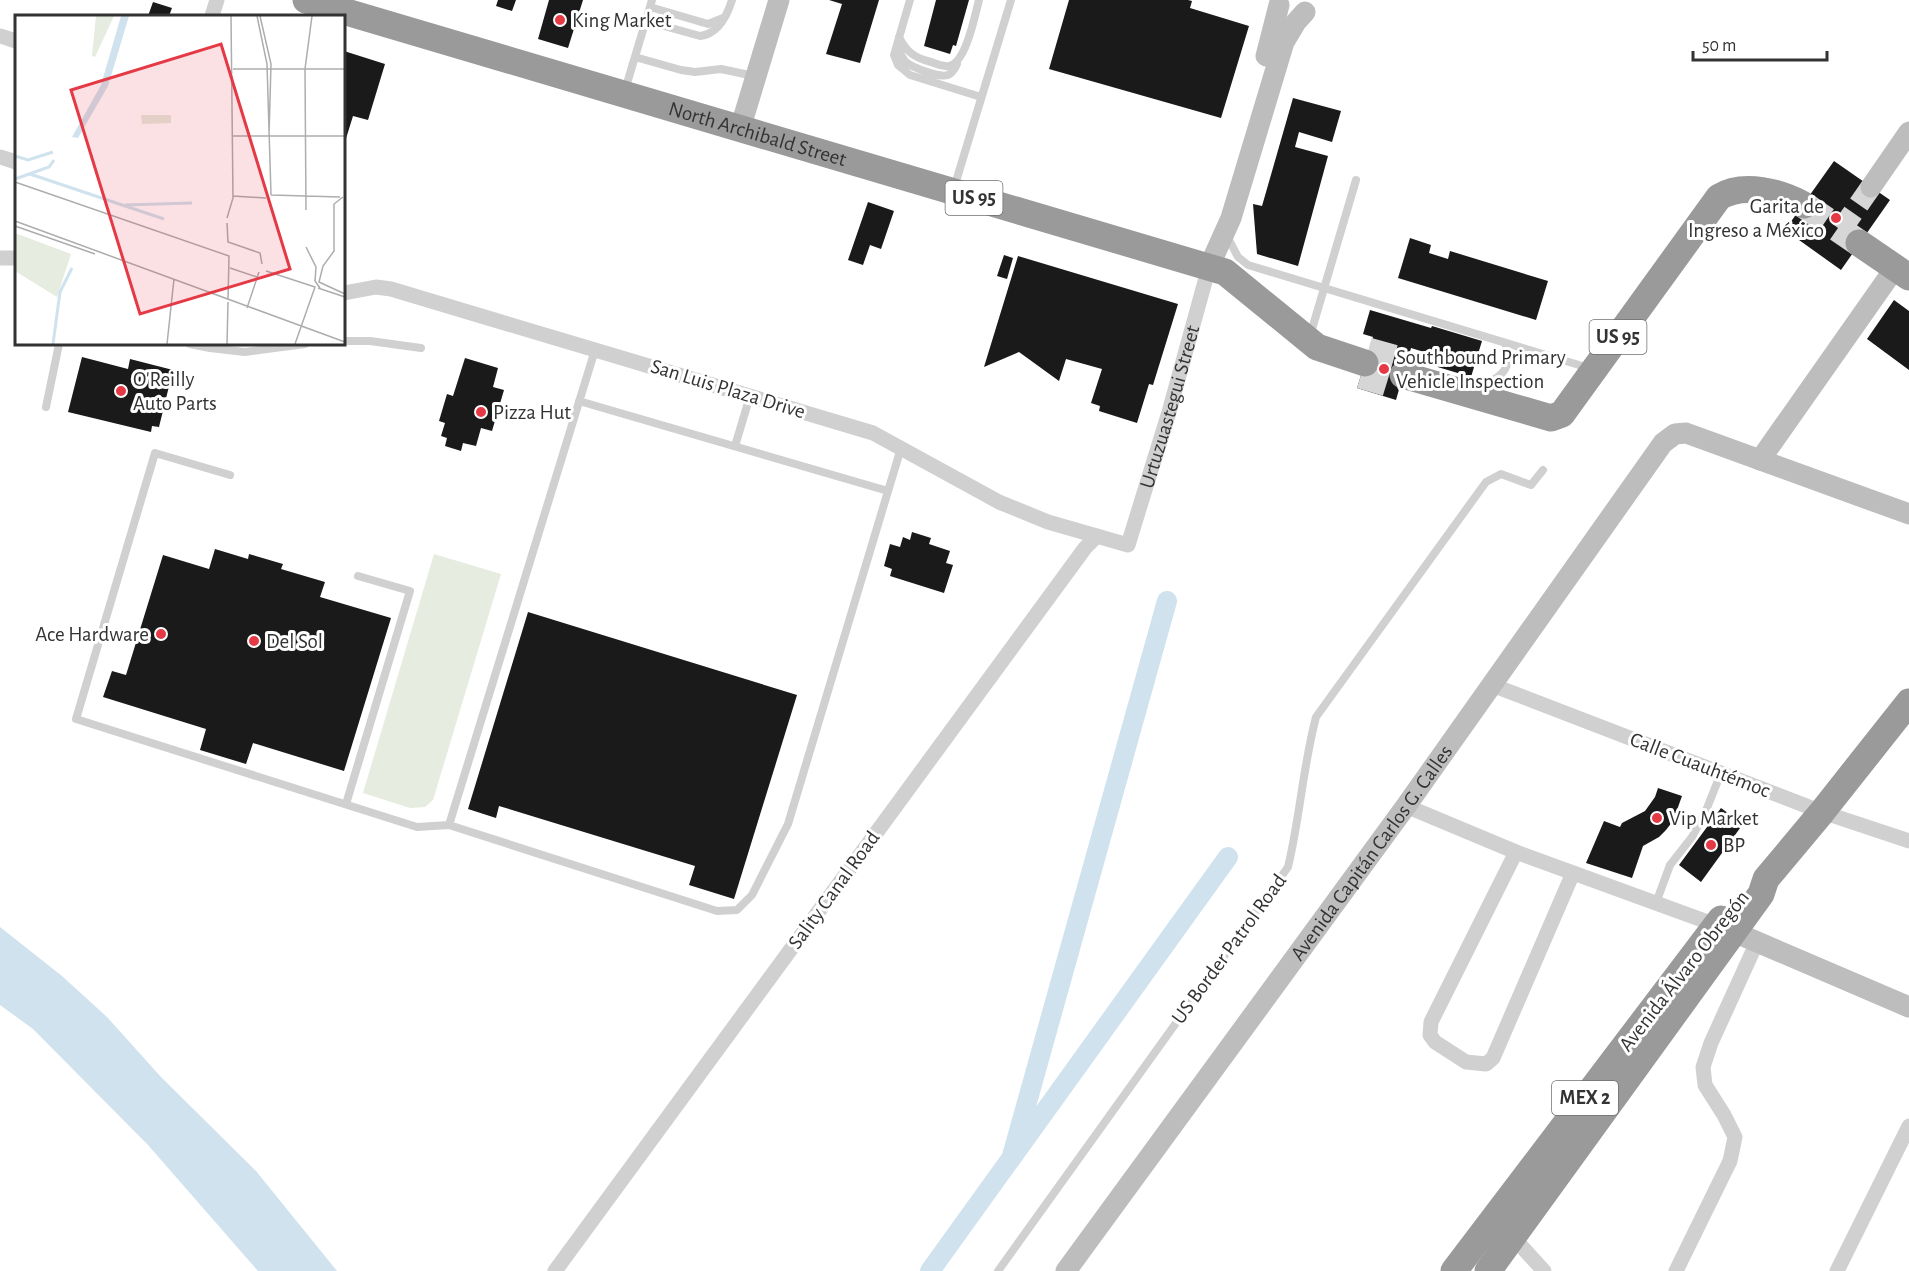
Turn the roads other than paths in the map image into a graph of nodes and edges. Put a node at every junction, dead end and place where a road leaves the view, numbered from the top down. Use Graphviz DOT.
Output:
graph roads {
  1 [pos="217,0"];
  2 [pos="306,0"];
  3 [pos="732,0"];
  4 [pos="779,0"];
  5 [pos="910,0"];
  6 [pos="979,0"];
  7 [pos="1011,0"];
  8 [pos="1278,3"];
  9 [pos="651,4"];
  10 [pos="1311,6"];
  11 [pos="212,15"];
  12 [pos="725,16"];
  13 [pos="646,21"];
  14 [pos="0,36"];
  15 [pos="15,41"];
  16 [pos="898,41"];
  17 [pos="635,57"];
  18 [pos="756,76"];
  19 [pos="623,94"];
  20 [pos="981,97"];
  21 [pos="740,129"];
  22 [pos="1909,132"];
  23 [pos="0,157"];
  24 [pos="15,162"];
  25 [pos="1356,180"];
  26 [pos="1871,187"];
  27 [pos="952,191"];
  28 [pos="1804,205"];
  29 [pos="1226,230"];
  30 [pos="1859,243"];
  31 [pos="1219,271"];
  32 [pos="1902,273"];
  33 [pos="1324,288"];
  34 [pos="345,293"];
  35 [pos="1309,339"];
  36 [pos="345,341"];
  37 [pos="1505,343"];
  38 [pos="59,345"];
  39 [pos="195,345"];
  40 [pos="298,345"];
  41 [pos="421,348"];
  42 [pos="595,350"];
  43 [pos="1365,363"];
  44 [pos="1595,370"];
  45 [pos="1470,392"];
  46 [pos="750,395"];
  47 [pos="579,401"];
  48 [pos="46,407"];
  49 [pos="735,447"];
  50 [pos="901,448"];
  51 [pos="1760,460"];
  52 [pos="1543,470"];
  53 [pos="230,476"];
  54 [pos="888,491"];
  55 [pos="1909,514"];
  56 [pos="1097,536"];
  57 [pos="358,576"];
  58 [pos="1492,685"];
  59 [pos="1909,702"];
  60 [pos="1721,773"];
  61 [pos="346,804"];
  62 [pos="1406,806"];
  63 [pos="1822,812"];
  64 [pos="449,825"];
  65 [pos="1909,841"];
  66 [pos="1516,852"];
  67 [pos="1574,873"];
  68 [pos="1656,903"];
  69 [pos="1736,933"];
  70 [pos="1909,1007"];
  71 [pos="1909,1126"];
  72 [pos="1513,1238"];
  73 [pos="555,1271"];
  74 [pos="998,1271"];
  75 [pos="1066,1271"];
  76 [pos="1454,1271"];
  77 [pos="1488,1271"];
  78 [pos="1544,1271"];
  79 [pos="1676,1271"];
  80 [pos="1838,1271"];
  1 -- 11 [label="street"];
  2 -- 19 [label="highway, North Archibald Street / US 95"];
  3 -- 12 [label="lane"];
  4 -- 18 [label="street"];
  5 -- 16 [label="lane"];
  6 -- 16 [label="lane"];
  7 -- 20 [label="lane"];
  8 -- 10 [label="street"];
  8 -- 31 [label="street, Urtuzuastegui Street"];
  9 -- 12 [label="lane"];
  9 -- 13 [label="lane"];
  10 -- 29 [label="street, Urtuzuastegui Street"];
  12 -- 13 [label="lane"];
  13 -- 17 [label="lane"];
  14 -- 15 [label="street"];
  16 -- 20 [label="lane"];
  17 -- 18 [label="lane"];
  17 -- 19 [label="lane"];
  18 -- 21 [label="street"];
  19 -- 21 [label="highway, North Archibald Street / US 95"];
  20 -- 27 [label="lane"];
  21 -- 27 [label="highway, North Archibald Street / US 95"];
  22 -- 26 [label="street"];
  23 -- 24 [label="street"];
  25 -- 33 [label="lane"];
  27 -- 31 [label="highway, North Archibald Street / US 95"];
  28 -- 44 [label="highway, US 95"];
  29 -- 31 [label="street, Urtuzuastegui Street"];
  29 -- 33 [label="lane"];
  30 -- 32 [label="highway"];
  31 -- 35 [label="highway, US 95"];
  31 -- 56 [label="street, Urtuzuastegui Street"];
  32 -- 51 [label="street"];
  33 -- 35 [label="lane"];
  33 -- 37 [label="lane"];
  34 -- 42 [label="street, San Luis Plaza Drive"];
  35 -- 43 [label="highway, US 95"];
  36 -- 41 [label="lane"];
  37 -- 44 [label="lane"];
  37 -- 45 [label="lane"];
  38 -- 48 [label="lane"];
  39 -- 40 [label="lane"];
  42 -- 46 [label="street, San Luis Plaza Drive"];
  42 -- 47 [label="lane"];
  44 -- 45 [label="highway, US 95"];
  44 -- 45 [label="highway, US 95"];
  46 -- 49 [label="lane"];
  46 -- 50 [label="street, San Luis Plaza Drive"];
  47 -- 49 [label="lane"];
  47 -- 64 [label="lane"];
  49 -- 54 [label="lane"];
  50 -- 54 [label="lane"];
  50 -- 56 [label="street, San Luis Plaza Drive"];
  51 -- 55 [label="street"];
  51 -- 58 [label="street, Avenida Capitán Carlos G. Calles"];
  52 -- 74 [label="lane, US Border Patrol Road"];
  53 -- 61 [label="lane"];
  54 -- 64 [label="lane"];
  56 -- 73 [label="street, Sality Canal Road"];
  57 -- 61 [label="lane"];
  58 -- 60 [label="street, Calle Cuauhtémoc"];
  58 -- 62 [label="street, Avenida Capitán Carlos G. Calles"];
  59 -- 63 [label="highway, Avenida Álvaro Obregón / MEX 2"];
  60 -- 63 [label="street, Calle Cuauhtémoc"];
  60 -- 68 [label="lane"];
  61 -- 64 [label="lane"];
  62 -- 66 [label="street"];
  62 -- 75 [label="street, Avenida Capitán Carlos G. Calles"];
  63 -- 65 [label="street, Calle Cuauhtémoc"];
  63 -- 69 [label="highway, Avenida Álvaro Obregón / MEX 2"];
  66 -- 67 [label="street"];
  66 -- 67 [label="street"];
  67 -- 68 [label="street"];
  68 -- 69 [label="street"];
  69 -- 70 [label="street"];
  69 -- 72 [label="highway, Avenida Álvaro Obregón / MEX 2"];
  69 -- 76 [label="highway, Avenida Álvaro Obregón / MEX 2"];
  69 -- 79 [label="street"];
  71 -- 80 [label="street"];
  72 -- 77 [label="highway, Avenida Álvaro Obregón / MEX 2"];
  72 -- 78 [label="street"];
}
